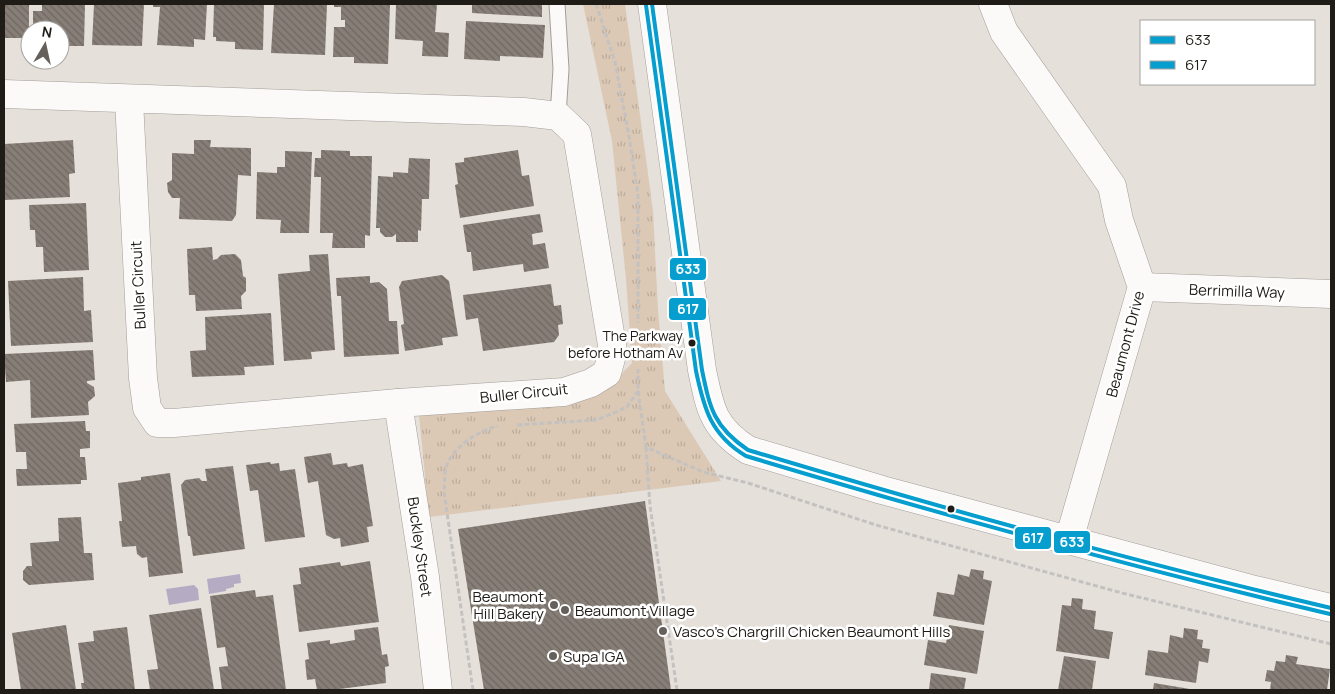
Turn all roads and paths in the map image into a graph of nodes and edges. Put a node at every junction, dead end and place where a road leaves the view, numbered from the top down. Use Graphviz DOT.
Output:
graph roads {
  1 [pos="557,4"];
  2 [pos="596,4"];
  3 [pos="652,4"];
  4 [pos="993,4"];
  5 [pos="4,94"];
  6 [pos="129,100"];
  7 [pos="558,116"];
  8 [pos="1142,287"];
  9 [pos="1331,294"];
  10 [pos="638,326"];
  11 [pos="638,363"];
  12 [pos="638,391"];
  13 [pos="398,403"];
  14 [pos="514,425"];
  15 [pos="505,426"];
  16 [pos="646,447"];
  17 [pos="1069,540"];
  18 [pos="1331,608"];
  19 [pos="1331,644"];
  20 [pos="438,690"];
  21 [pos="473,690"];
  22 [pos="677,690"];
  1 -- 7 [label="lane"];
  2 -- 10 [label="path"];
  3 -- 17 [label="street"];
  4 -- 8 [label="street, Beaumont Drive"];
  5 -- 6 [label="street"];
  6 -- 7 [label="street"];
  6 -- 13 [label="street, Buller Circuit"];
  7 -- 13 [label="street, Buller Circuit"];
  8 -- 9 [label="street, Berrimilla Way"];
  8 -- 17 [label="street, Beaumont Drive"];
  11 -- 12 [label="path"];
  12 -- 14 [label="path"];
  12 -- 16 [label="path"];
  13 -- 20 [label="street, Buckley Street"];
  15 -- 21 [label="path"];
  16 -- 19 [label="path"];
  16 -- 22 [label="path"];
  17 -- 18 [label="street"];
}
